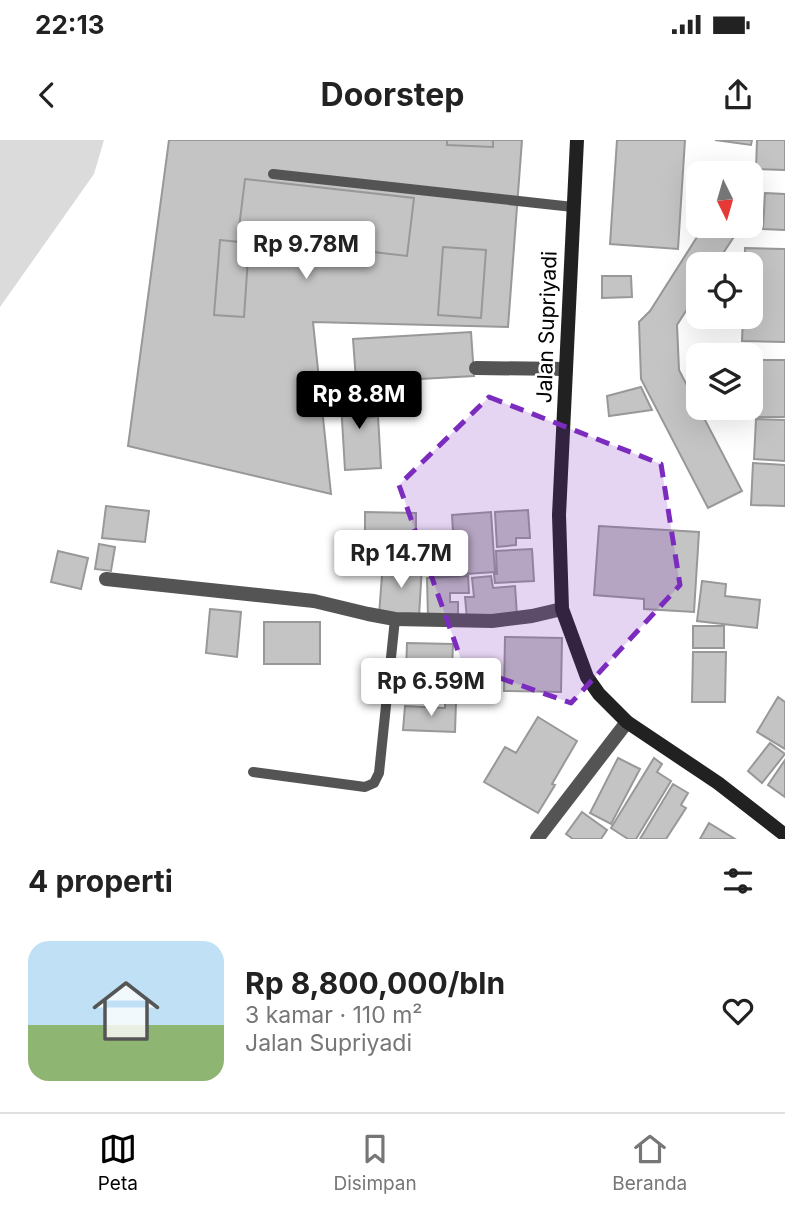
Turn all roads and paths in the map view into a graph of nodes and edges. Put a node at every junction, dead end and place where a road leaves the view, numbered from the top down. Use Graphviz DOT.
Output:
graph roads {
  1 [pos="577,140"];
  2 [pos="273,174"];
  3 [pos="570,206"];
  4 [pos="476,368"];
  5 [pos="566,369"];
  6 [pos="106,579"];
  7 [pos="562,609"];
  8 [pos="394,619"];
  9 [pos="627,722"];
  10 [pos="253,772"];
  11 [pos="785,835"];
  12 [pos="537,839"];
  1 -- 3 [label="main road, Jalan Supriyadi"];
  2 -- 3 [label="lane"];
  3 -- 5 [label="main road, Jalan Supriyadi"];
  4 -- 5 [label="street"];
  5 -- 7 [label="main road, Jalan Supriyadi"];
  6 -- 8 [label="street"];
  7 -- 8 [label="street"];
  7 -- 9 [label="main road, Jalan Supriyadi"];
  8 -- 10 [label="lane"];
  9 -- 11 [label="main road, Jalan Supriyadi"];
  9 -- 12 [label="street"];
}
